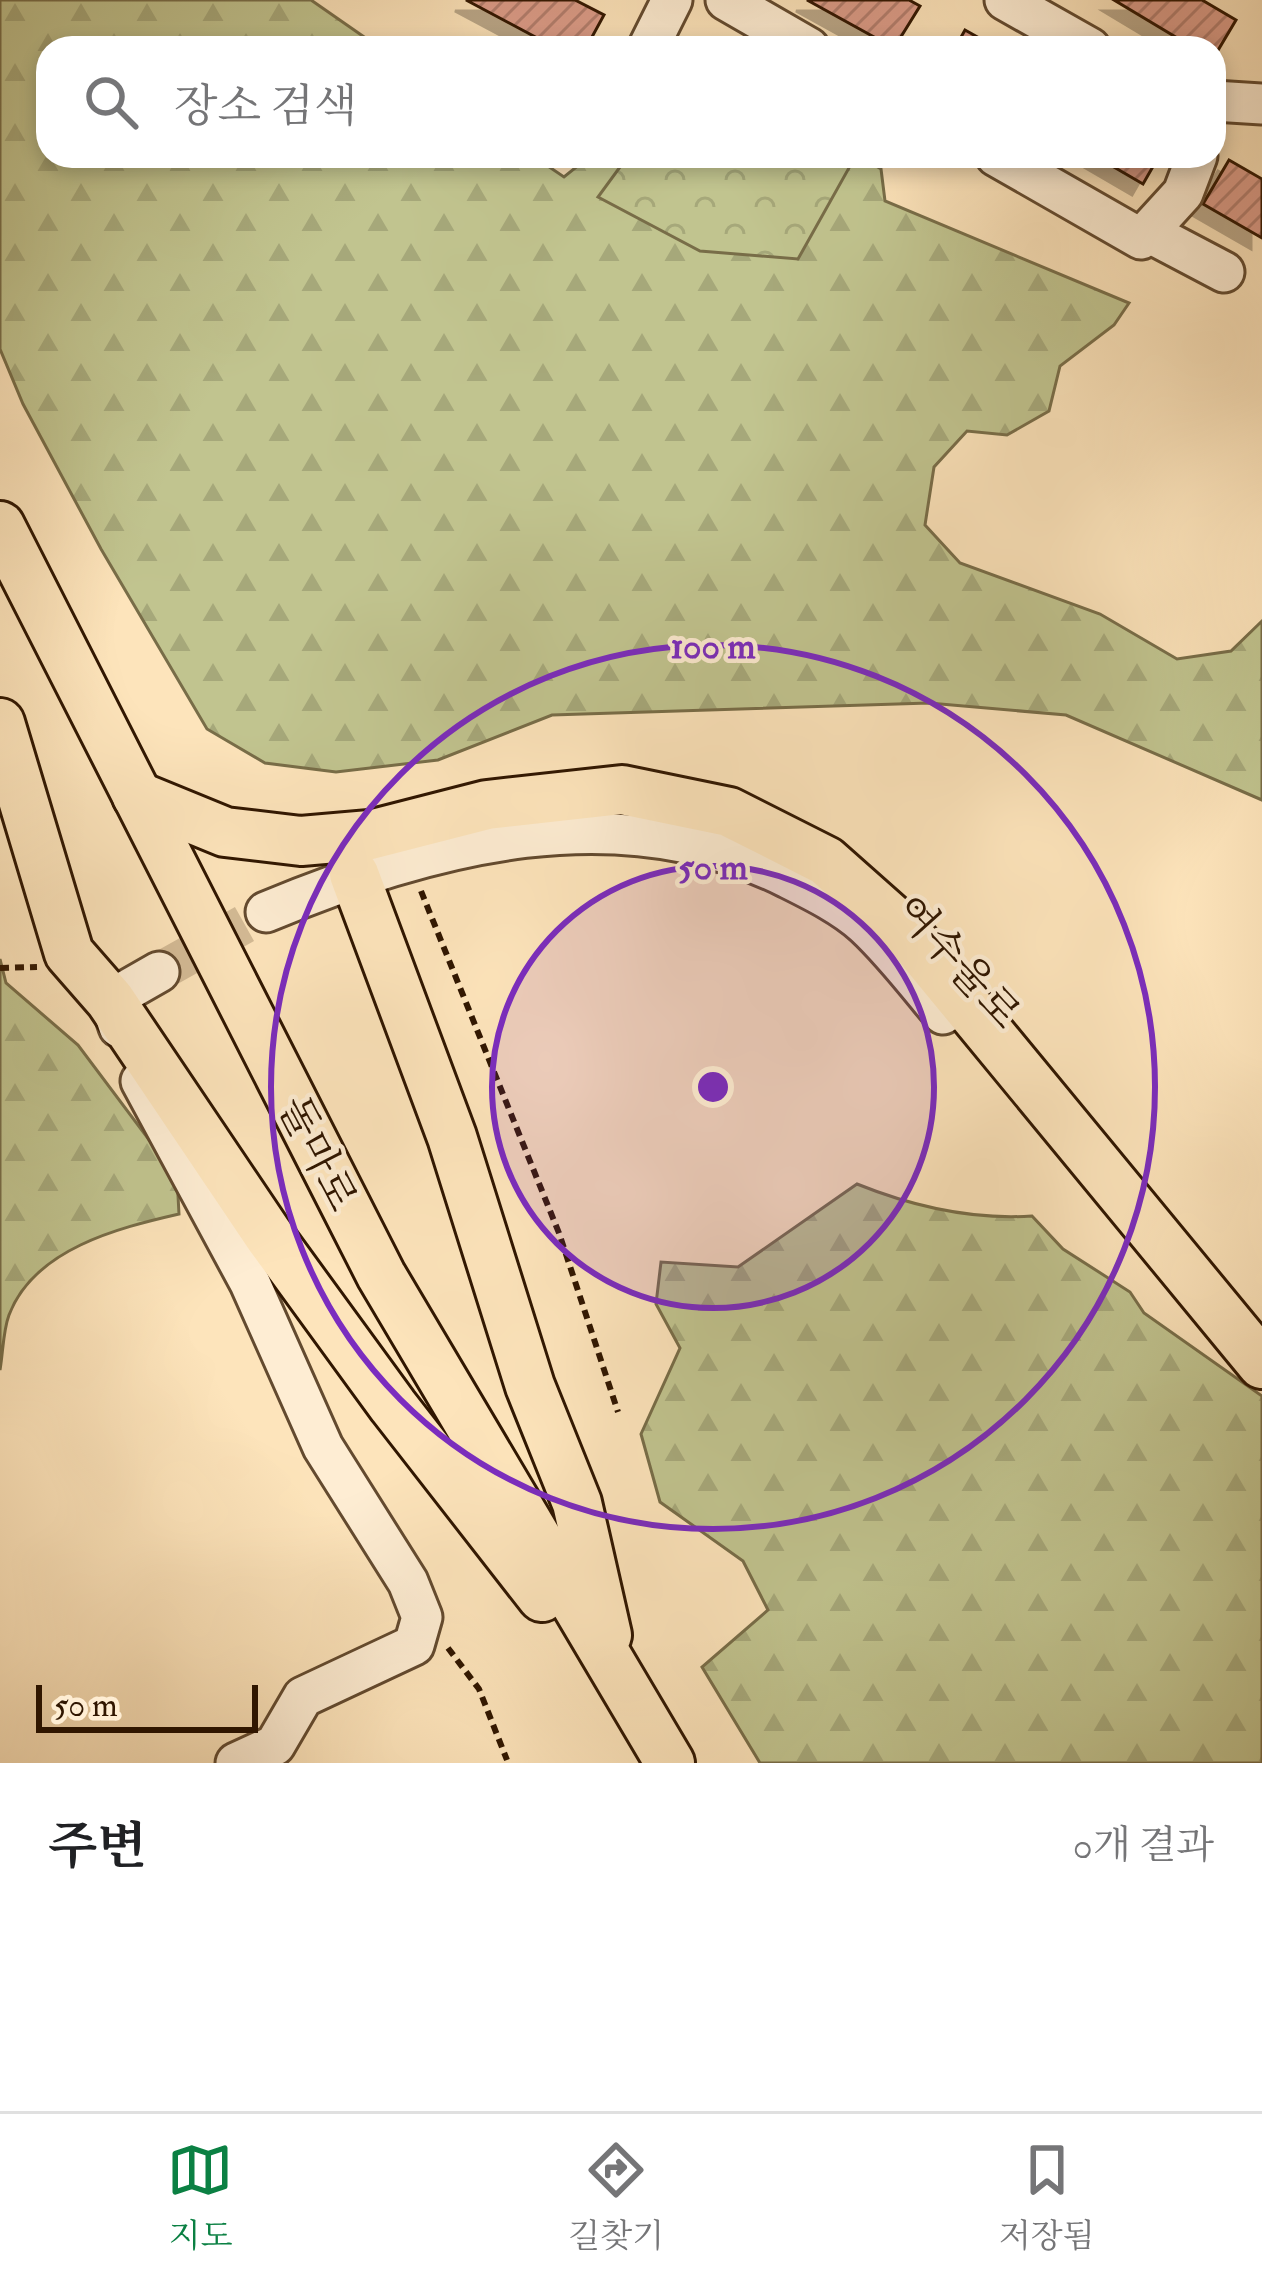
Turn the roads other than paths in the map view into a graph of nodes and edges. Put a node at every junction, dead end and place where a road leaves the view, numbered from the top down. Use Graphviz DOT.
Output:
graph roads {
  1 [pos="672,0"];
  2 [pos="726,0"];
  3 [pos="1005,0"];
  4 [pos="655,36"];
  5 [pos="788,36"];
  6 [pos="1069,36"];
  7 [pos="1226,102"];
  8 [pos="1262,104"];
  9 [pos="1017,168"];
  10 [pos="1192,168"];
  11 [pos="1148,232"];
  12 [pos="1224,272"];
  13 [pos="0,526"];
  14 [pos="0,723"];
  15 [pos="137,796"];
  16 [pos="354,874"];
  17 [pos="266,912"];
  18 [pos="159,972"];
  19 [pos="110,1000"];
  20 [pos="1262,1366"];
  21 [pos="617,1681"];
  22 [pos="236,1763"];
  23 [pos="670,1763"];
  1 -- 4 [label="street"];
  2 -- 5 [label="street"];
  3 -- 6 [label="street"];
  7 -- 8 [label="street"];
  9 -- 11 [label="street"];
  10 -- 11 [label="street"];
  11 -- 12 [label="street"];
  13 -- 15 [label="main road, 돌마로"];
  14 -- 19 [label="main road"];
  15 -- 20 [label="main road"];
  15 -- 21 [label="main road, 돌마로"];
  16 -- 17 [label="street, 여수울로"];
  16 -- 20 [label="street, 여수울로"];
  16 -- 21 [label="main road"];
  18 -- 19 [label="street"];
  19 -- 21 [label="main road"];
  19 -- 22 [label="street"];
  21 -- 23 [label="main road, 돌마로"];
}
